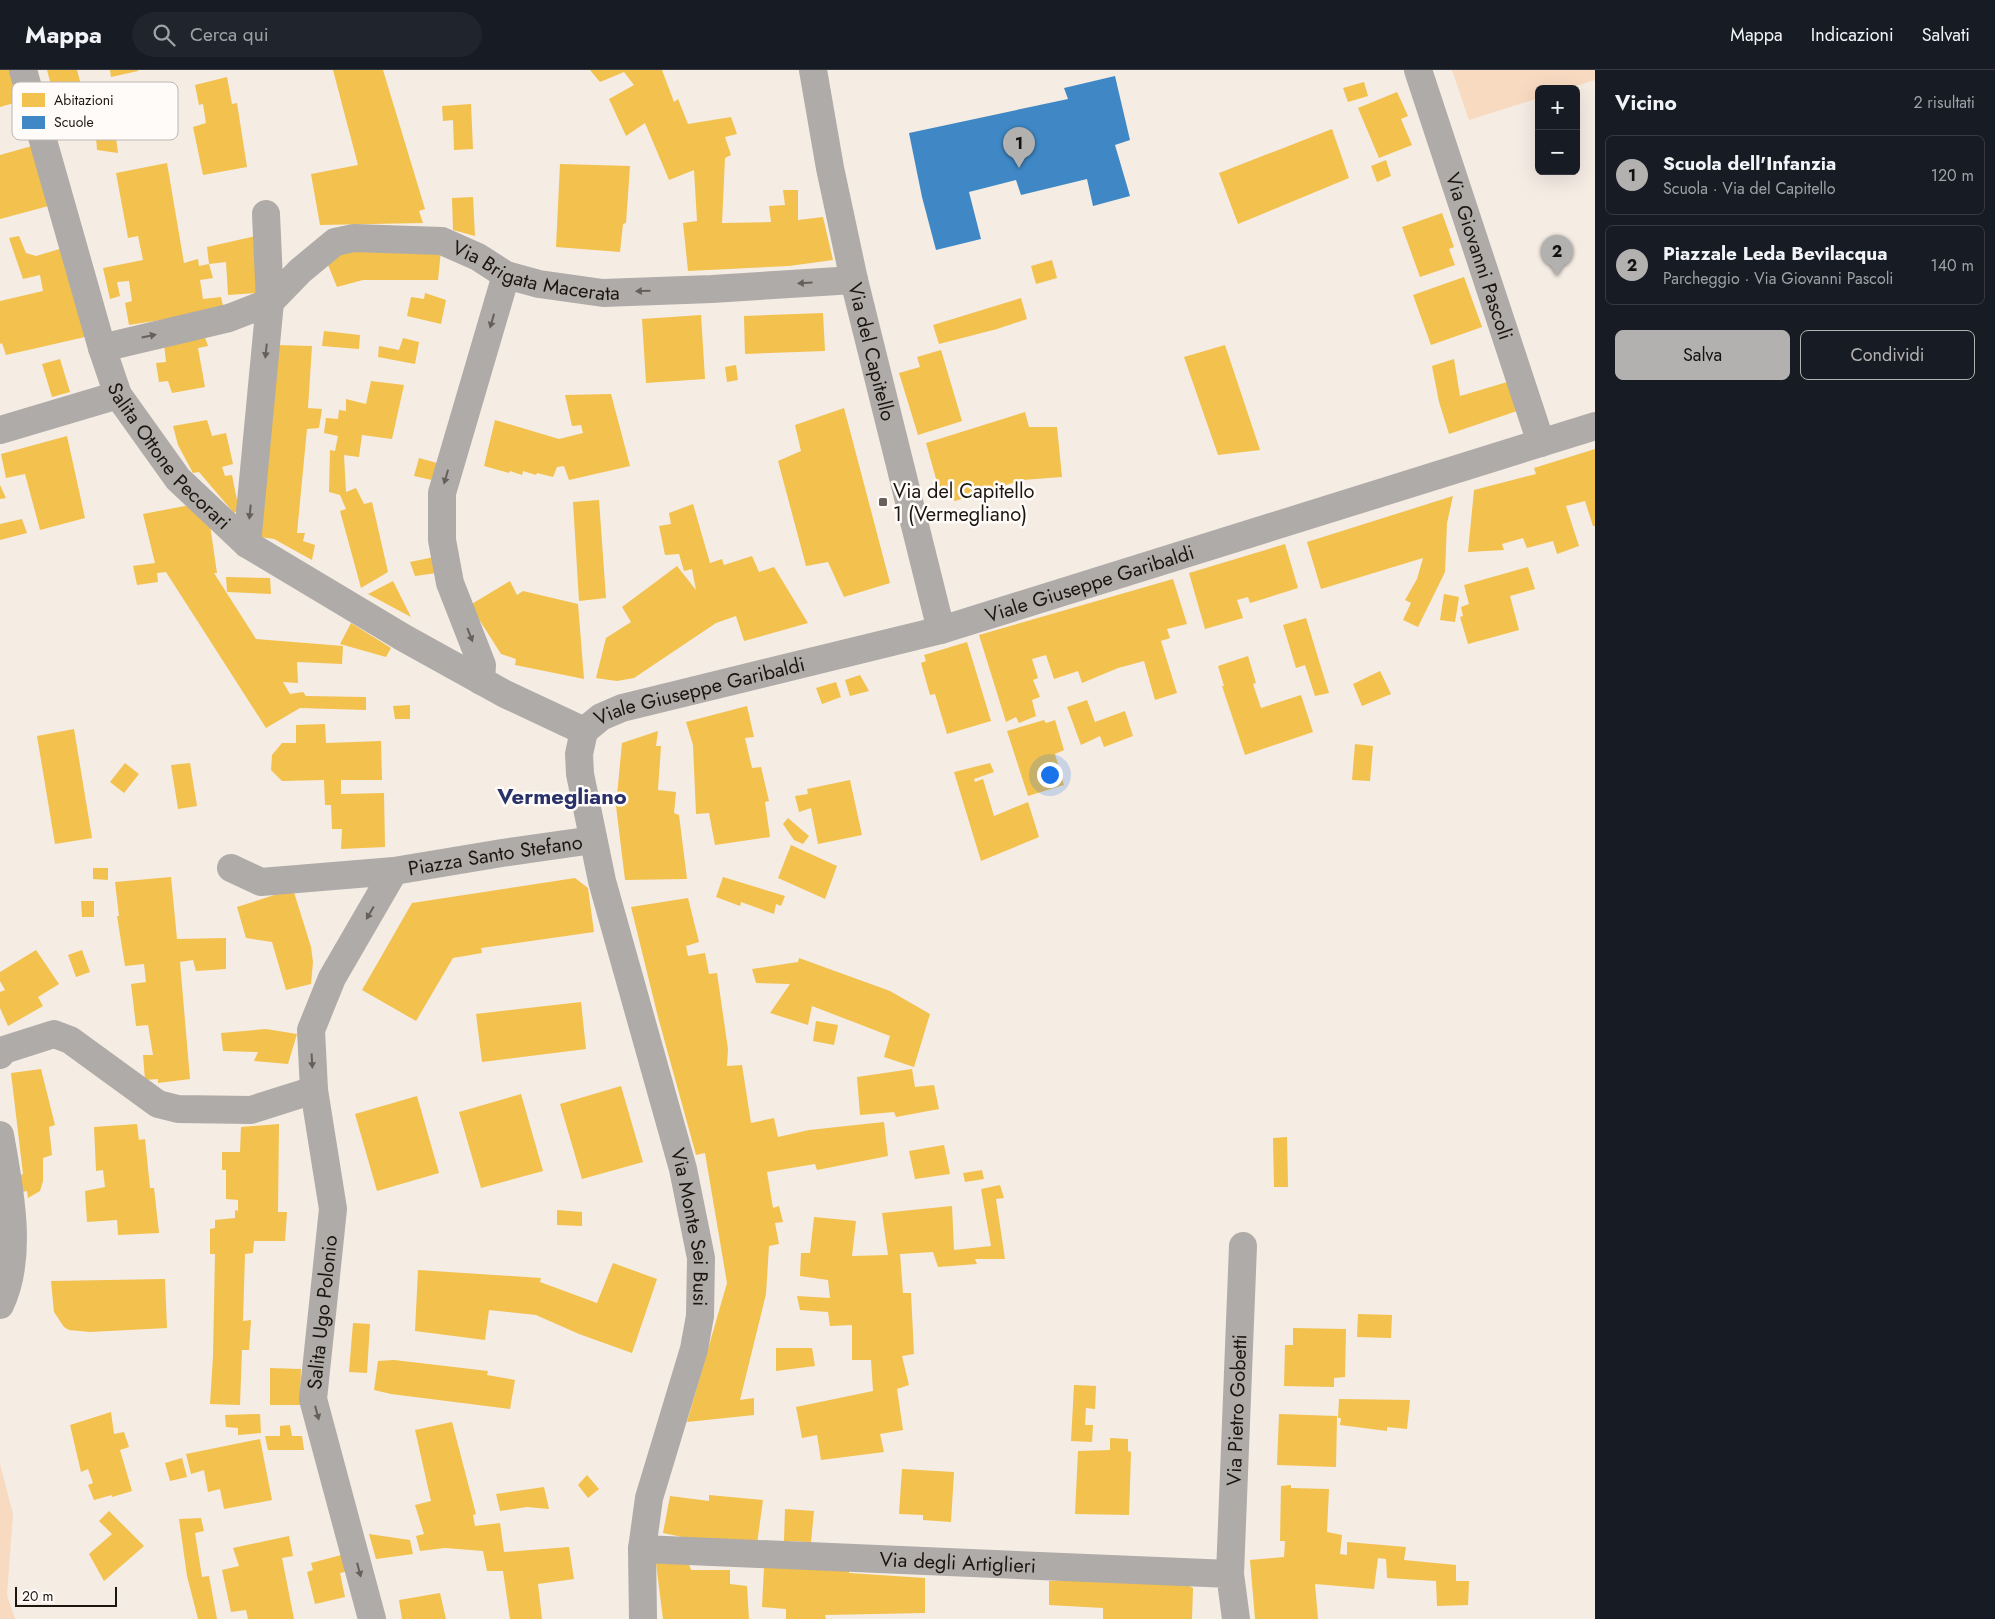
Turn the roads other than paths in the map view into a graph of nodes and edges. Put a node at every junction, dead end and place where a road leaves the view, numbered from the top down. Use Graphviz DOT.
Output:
graph roads {
  1 [pos="813,70"];
  2 [pos="1418,70"];
  3 [pos="43,140"];
  4 [pos="266,214"];
  5 [pos="506,275"];
  6 [pos="854,280"];
  7 [pos="270,302"];
  8 [pos="102,348"];
  9 [pos="118,395"];
  10 [pos="1595,426"];
  11 [pos="0,430"];
  12 [pos="1540,443"];
  13 [pos="247,544"];
  14 [pos="941,630"];
  15 [pos="481,681"];
  16 [pos="584,731"];
  17 [pos="594,840"];
  18 [pos="231,868"];
  19 [pos="394,871"];
  20 [pos="0,1055"];
  21 [pos="314,1090"];
  22 [pos="0,1135"];
  23 [pos="1243,1246"];
  24 [pos="0,1305"];
  25 [pos="642,1548"];
  26 [pos="1230,1574"];
  27 [pos="372,1619"];
  28 [pos="643,1619"];
  29 [pos="1236,1619"];
  1 -- 6 [label="street, Via del Capitello"];
  2 -- 12 [label="street, Via Giovanni Pascoli"];
  3 -- 8 [label="street, Salita Ottone Pecorari"];
  4 -- 7 [label="street"];
  6 -- 5 [label="street, Via Brigata Macerata, one-way"];
  5 -- 7 [label="street, Via Brigata Macerata"];
  5 -- 15 [label="street, one-way"];
  6 -- 14 [label="street, Via del Capitello"];
  8 -- 7 [label="street, Via Brigata Macerata, one-way"];
  7 -- 13 [label="street, one-way"];
  8 -- 9 [label="street, Salita Ottone Pecorari"];
  9 -- 11 [label="street"];
  9 -- 13 [label="street, Salita Ottone Pecorari"];
  10 -- 12 [label="street, Viale Giuseppe Garibaldi"];
  12 -- 14 [label="street, Viale Giuseppe Garibaldi"];
  13 -- 15 [label="street, Salita Ottone Pecorari"];
  14 -- 16 [label="street, Viale Giuseppe Garibaldi"];
  15 -- 16 [label="street, Salita Ottone Pecorari"];
  16 -- 17 [label="street, Piazza Santo Stefano"];
  17 -- 19 [label="street, Piazza Santo Stefano"];
  17 -- 25 [label="street, Via Monte Sei Busi"];
  18 -- 19 [label="street, Piazza Santo Stefano"];
  19 -- 21 [label="street, Salita Ugo Polonio, one-way"];
  20 -- 21 [label="street"];
  21 -- 27 [label="street, Salita Ugo Polonio, one-way"];
  22 -- 24 [label="street"];
  23 -- 26 [label="street, Via Pietro Gobetti"];
  25 -- 26 [label="street, Via degli Artiglieri"];
  25 -- 28 [label="street, Via Monte Sei Busi"];
  26 -- 29 [label="street"];
}
